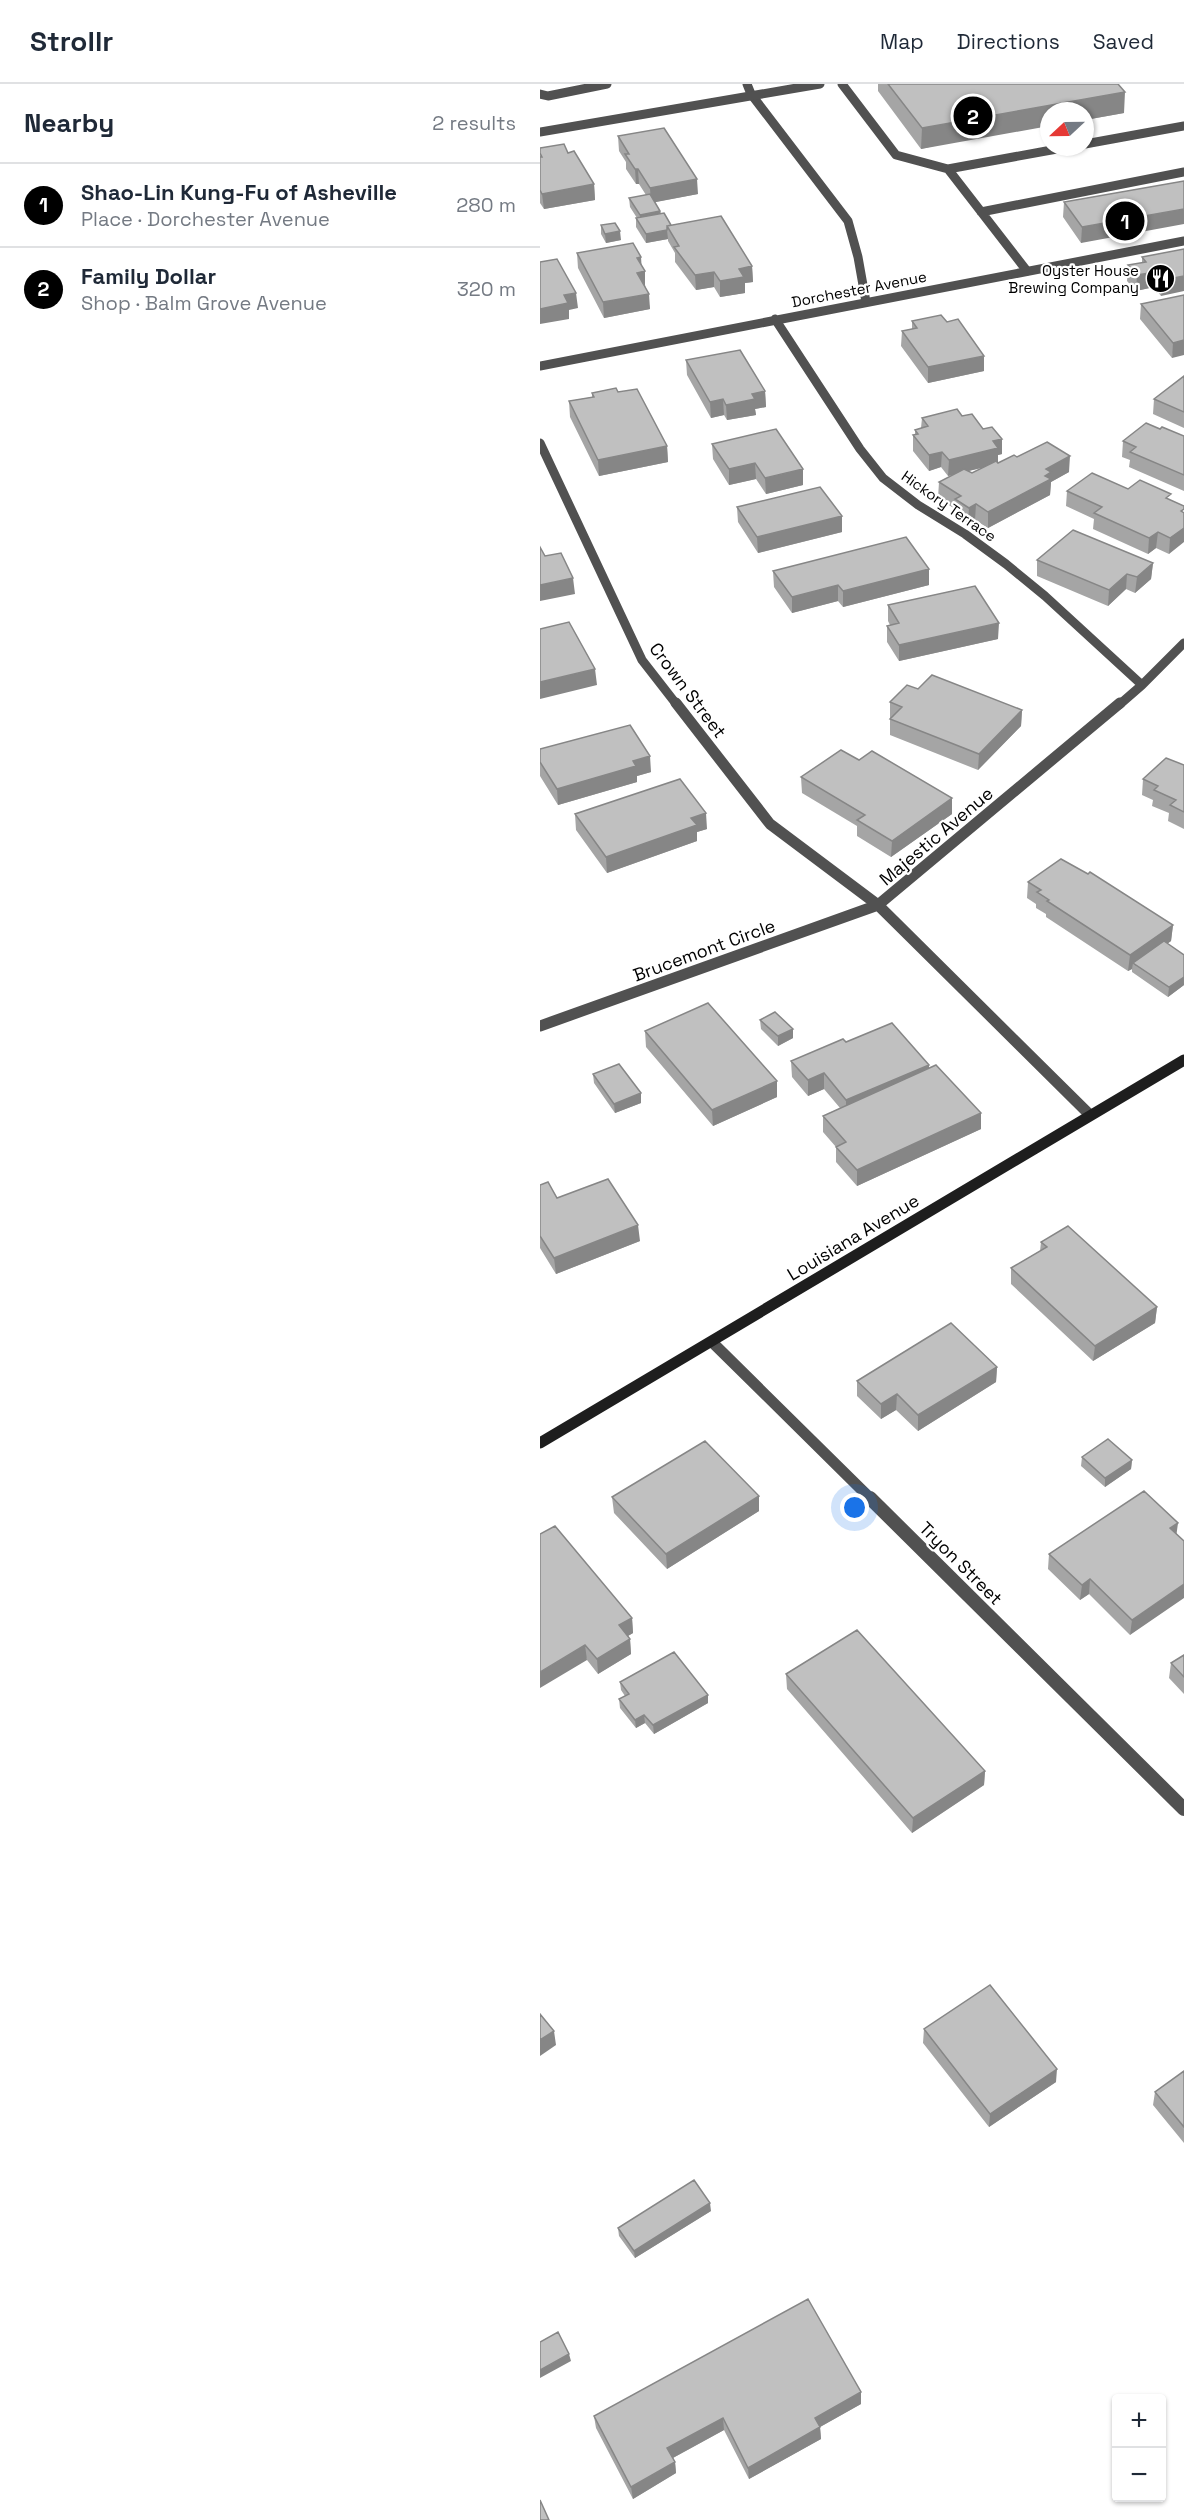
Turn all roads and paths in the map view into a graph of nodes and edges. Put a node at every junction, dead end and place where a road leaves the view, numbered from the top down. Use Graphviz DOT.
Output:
graph roads {
  1 [pos="607,84"];
  2 [pos="747,84"];
  3 [pos="820,84"];
  4 [pos="843,84"];
  5 [pos="540,94"];
  6 [pos="751,94"];
  7 [pos="1184,126"];
  8 [pos="540,132"];
  9 [pos="1094,142"];
  10 [pos="1040,152"];
  11 [pos="948,169"];
  12 [pos="1184,172"];
  13 [pos="981,212"];
  14 [pos="1184,241"];
  15 [pos="1027,271"];
  16 [pos="866,302"];
  17 [pos="775,319"];
  18 [pos="540,366"];
  19 [pos="540,443"];
  20 [pos="1184,643"];
  21 [pos="1142,685"];
  22 [pos="878,905"];
  23 [pos="540,1026"];
  24 [pos="1184,1060"];
  25 [pos="1090,1115"];
  26 [pos="712,1342"];
  27 [pos="540,1443"];
  28 [pos="1184,1809"];
  1 -- 5 [label="street"];
  2 -- 6 [label="street"];
  3 -- 6 [label="street"];
  4 -- 11 [label="street"];
  6 -- 8 [label="street"];
  6 -- 16 [label="street"];
  7 -- 9 [label="street"];
  10 -- 11 [label="street"];
  11 -- 13 [label="street"];
  12 -- 13 [label="street"];
  13 -- 15 [label="street"];
  14 -- 15 [label="street, Dorchester Avenue"];
  15 -- 16 [label="street, Dorchester Avenue"];
  16 -- 17 [label="street, Dorchester Avenue"];
  17 -- 18 [label="street, Dorchester Avenue"];
  17 -- 21 [label="street, Hickory Terrace"];
  19 -- 22 [label="street, Crown Street"];
  20 -- 21 [label="street, Majestic Avenue"];
  21 -- 22 [label="street, Majestic Avenue"];
  22 -- 23 [label="street, Brucemont Circle"];
  22 -- 25 [label="street, Majestic Avenue"];
  24 -- 25 [label="street, Louisiana Avenue"];
  25 -- 26 [label="street, Louisiana Avenue"];
  26 -- 27 [label="street, Louisiana Avenue"];
  26 -- 28 [label="street, Tryon Street"];
}
